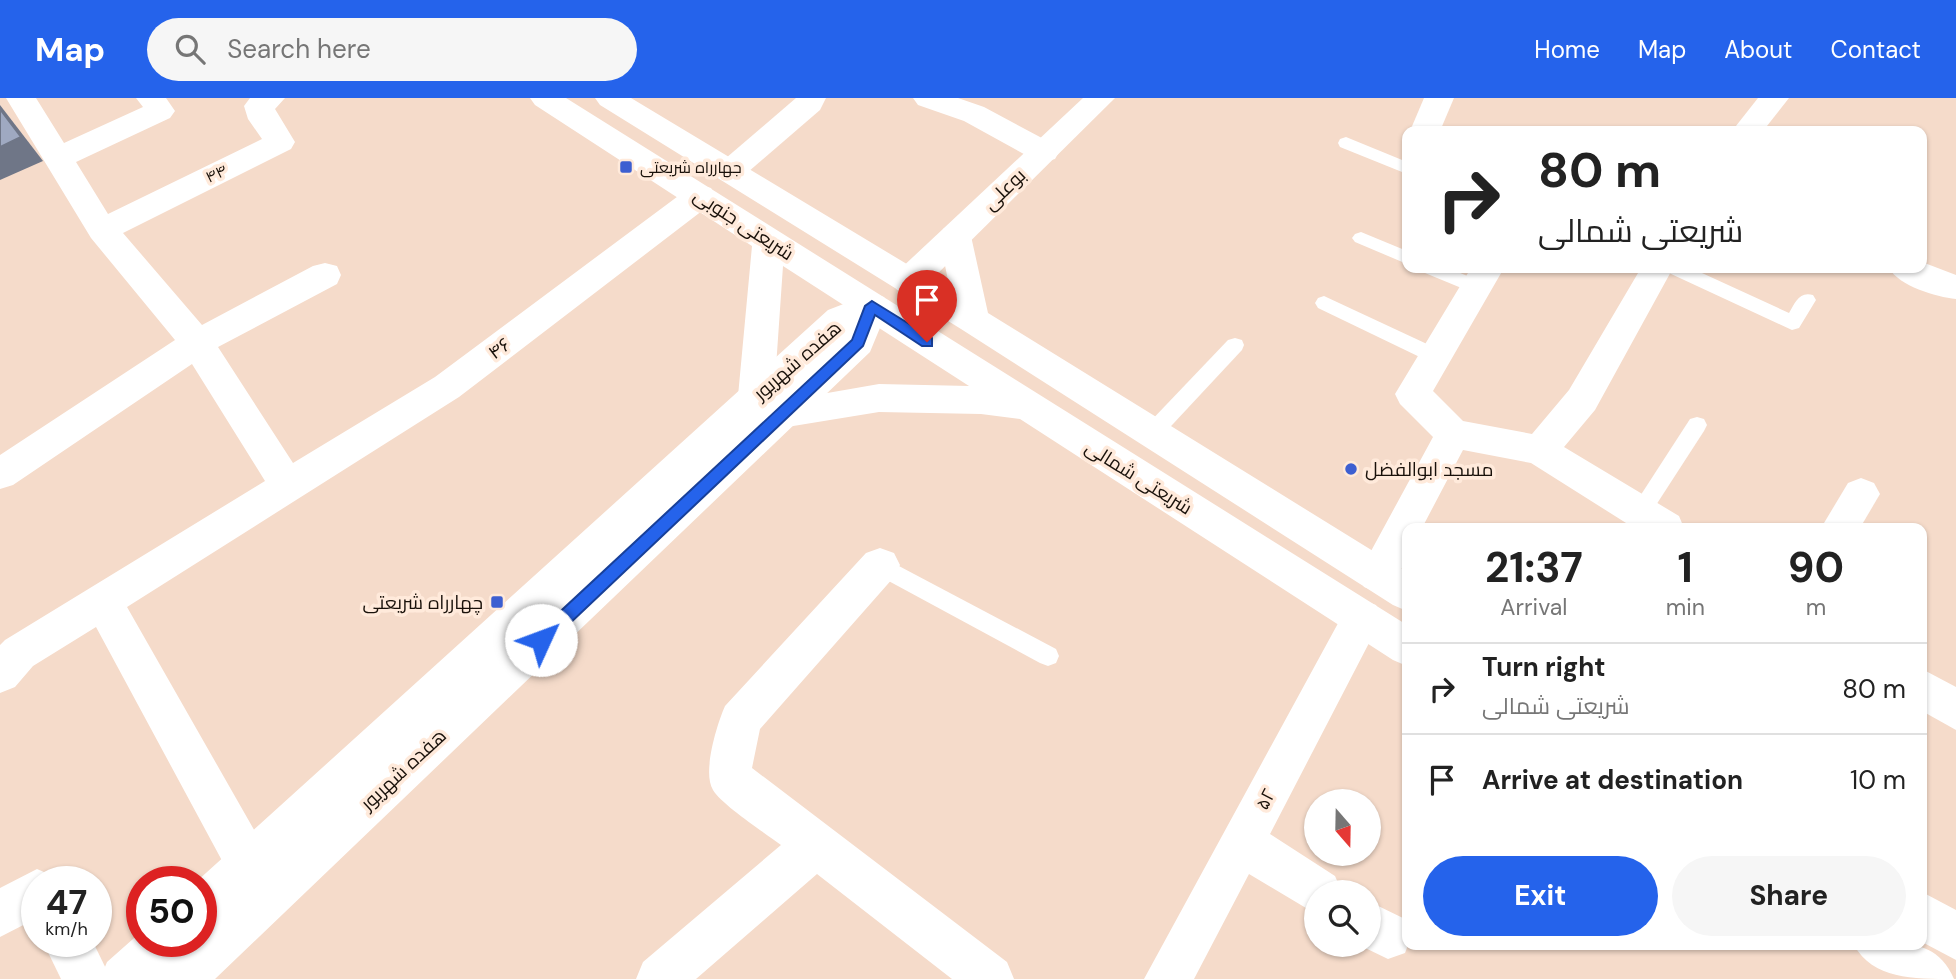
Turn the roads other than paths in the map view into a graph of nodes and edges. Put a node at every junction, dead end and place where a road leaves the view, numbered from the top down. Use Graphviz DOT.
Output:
graph roads {
  1 [pos="21,98"];
  2 [pos="151,98"];
  3 [pos="270,98"];
  4 [pos="545,98"];
  5 [pos="610,98"];
  6 [pos="811,98"];
  7 [pos="928,98"];
  8 [pos="1100,98"];
  9 [pos="1439,98"];
  10 [pos="1774,98"];
  11 [pos="1427,126"];
  12 [pos="1751,126"];
  13 [pos="1346,143"];
  14 [pos="1044,152"];
  15 [pos="58,158"];
  16 [pos="1402,166"];
  17 [pos="730,171"];
  18 [pos="700,196"];
  19 [pos="102,230"];
  20 [pos="955,236"];
  21 [pos="1361,238"];
  22 [pos="769,240"];
  23 [pos="1402,256"];
  24 [pos="1456,273"];
  25 [pos="1654,273"];
  26 [pos="1686,273"];
  27 [pos="1916,273"];
  28 [pos="325,275"];
  29 [pos="1482,278"];
  30 [pos="909,281"];
  31 [pos="1956,287"];
  32 [pos="1807,300"];
  33 [pos="1324,303"];
  34 [pos="872,306"];
  35 [pos="973,320"];
  36 [pos="197,343"];
  37 [pos="1235,345"];
  38 [pos="1435,356"];
  39 [pos="769,405"];
  40 [pos="1030,409"];
  41 [pos="1697,425"];
  42 [pos="1152,433"];
  43 [pos="1453,434"];
  44 [pos="1540,450"];
  45 [pos="0,474"];
  46 [pos="287,485"];
  47 [pos="1861,494"];
  48 [pos="1652,521"];
  49 [pos="1417,523"];
  50 [pos="1843,523"];
  51 [pos="1402,559"];
  52 [pos="880,565"];
  53 [pos="1392,584"];
  54 [pos="102,600"];
  55 [pos="1362,618"];
  56 [pos="1402,644"];
  57 [pos="1048,656"];
  58 [pos="0,674"];
  59 [pos="1927,691"];
  60 [pos="1956,710"];
  61 [pos="1242,843"];
  62 [pos="816,845"];
  63 [pos="249,865"];
  64 [pos="1304,882"];
  65 [pos="217,894"];
  66 [pos="21,902"];
  67 [pos="0,914"];
  68 [pos="1927,918"];
  69 [pos="1956,937"];
  70 [pos="1886,950"];
  71 [pos="76,957"];
  72 [pos="148,957"];
  73 [pos="88,979"];
  74 [pos="124,979"];
  75 [pos="180,979"];
  76 [pos="660,979"];
  77 [pos="990,979"];
  78 [pos="1168,979"];
  79 [pos="1930,979"];
  1 -- 15 [label="street"];
  2 -- 15 [label="street"];
  3 -- 19 [label="street, ۴۴"];
  4 -- 18 [label="street, شریعتی جنوبی"];
  5 -- 17 [label="street, شریعتی جنوبی"];
  6 -- 17 [label="street"];
  7 -- 14 [label="street"];
  8 -- 14 [label="street, بوعلی"];
  9 -- 11 [label="street"];
  10 -- 12 [label="street"];
  13 -- 16 [label="lane"];
  14 -- 20 [label="street, بوعلی"];
  15 -- 19 [label="street"];
  17 -- 30 [label="street, شریعتی جنوبی"];
  18 -- 22 [label="street, شریعتی جنوبی"];
  18 -- 46 [label="street, ۴۶"];
  19 -- 36 [label="street"];
  20 -- 30 [label="street, بوعلی"];
  20 -- 35 [label="street"];
  21 -- 23 [label="lane"];
  22 -- 34 [label="street, شریعتی جنوبی"];
  22 -- 39 [label="street"];
  24 -- 29 [label="lane"];
  25 -- 44 [label="street"];
  26 -- 32 [label="lane"];
  27 -- 31 [label="street"];
  28 -- 36 [label="street"];
  29 -- 38 [label="street"];
  30 -- 34 [label="street, بوعلی"];
  30 -- 35 [label="street"];
  33 -- 38 [label="lane"];
  34 -- 39 [label="street, هفده شهریور"];
  34 -- 40 [label="street, شریعتی شمالی"];
  35 -- 42 [label="street"];
  36 -- 45 [label="street"];
  36 -- 46 [label="street"];
  37 -- 42 [label="lane"];
  38 -- 43 [label="street"];
  39 -- 40 [label="street"];
  39 -- 63 [label="street, هفده شهریور"];
  39 -- 75 [label="street, هفده شهریور"];
  40 -- 55 [label="street, شریعتی شمالی"];
  41 -- 48 [label="lane"];
  42 -- 53 [label="street"];
  43 -- 44 [label="street"];
  43 -- 49 [label="street"];
  44 -- 48 [label="street"];
  46 -- 54 [label="street, ۴۶"];
  47 -- 50 [label="street"];
  51 -- 53 [label="street"];
  52 -- 57 [label="lane"];
  52 -- 62 [label="street"];
  54 -- 58 [label="street"];
  54 -- 63 [label="street"];
  55 -- 56 [label="street, شریعتی شمالی"];
  55 -- 61 [label="street, ۵۲"];
  59 -- 60 [label="street"];
  61 -- 64 [label="street"];
  61 -- 78 [label="street, ۵۲"];
  62 -- 76 [label="street"];
  62 -- 77 [label="street"];
  63 -- 65 [label="street, هفده شهریور"];
  66 -- 67 [label="street"];
  68 -- 69 [label="street"];
  70 -- 79 [label="street"];
  71 -- 73 [label="street"];
  72 -- 74 [label="street"];
}
